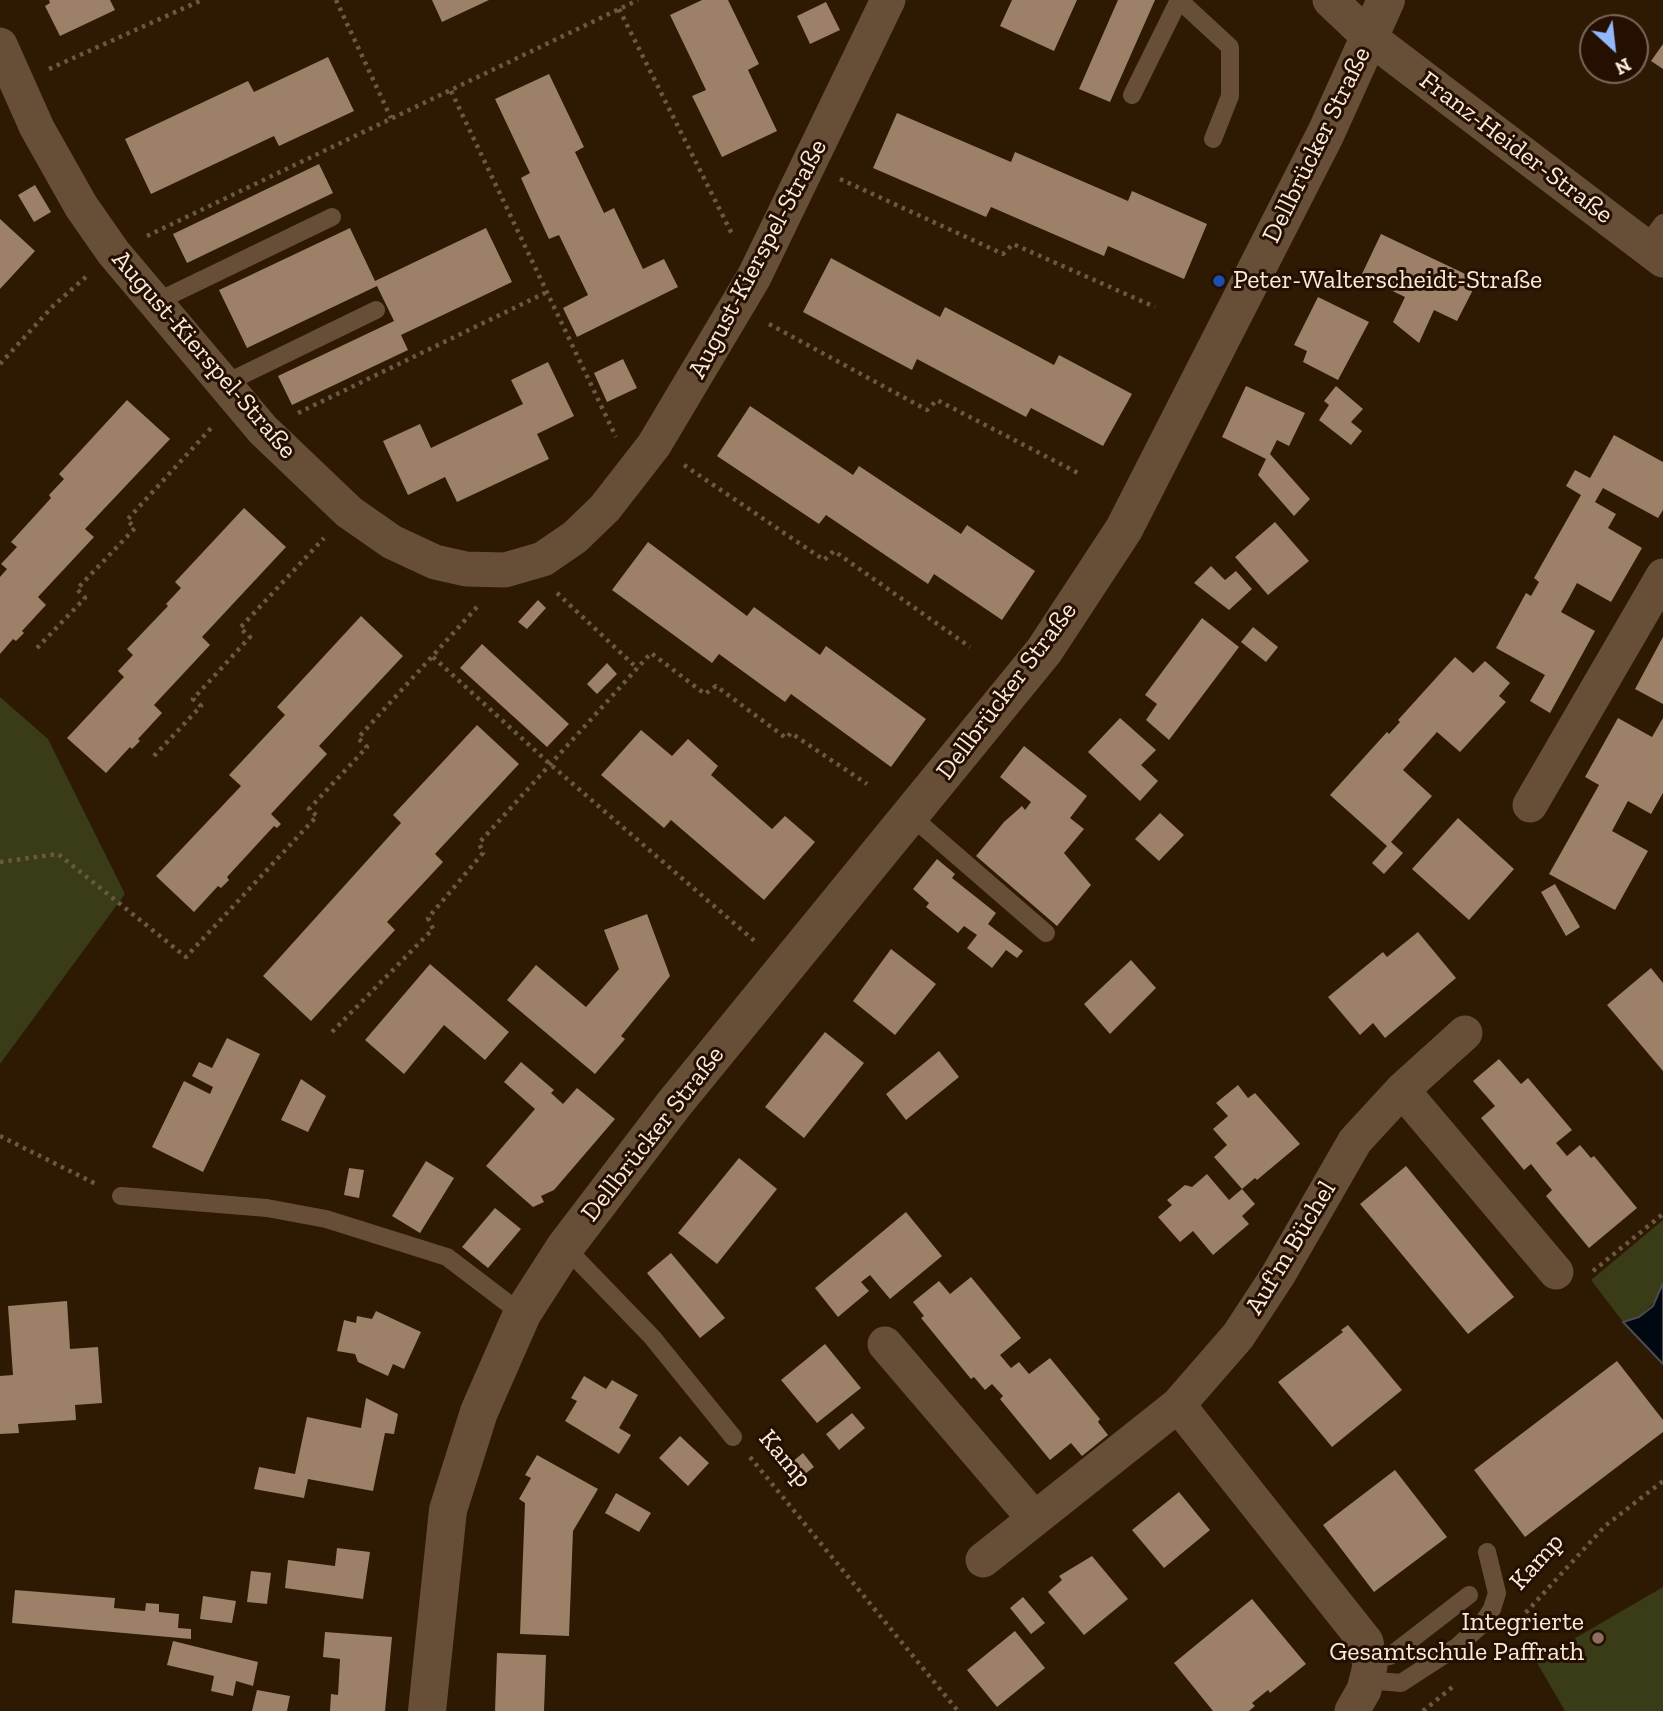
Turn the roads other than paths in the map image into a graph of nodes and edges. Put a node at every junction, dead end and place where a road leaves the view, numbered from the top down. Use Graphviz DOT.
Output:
graph roads {
  1 [pos="888,0"];
  2 [pos="1330,0"];
  3 [pos="1386,0"];
  4 [pos="1369,37"];
  5 [pos="0,46"];
  6 [pos="1132,95"];
  7 [pos="1213,139"];
  8 [pos="332,217"];
  9 [pos="1657,243"];
  10 [pos="156,302"];
  11 [pos="376,310"];
  12 [pos="231,392"];
  13 [pos="1663,576"];
  14 [pos="1530,805"];
  15 [pos="911,816"];
  16 [pos="1045,933"];
  17 [pos="1465,1033"];
  18 [pos="1402,1090"];
  19 [pos="121,1196"];
  20 [pos="565,1247"];
  21 [pos="1556,1272"];
  22 [pos="522,1314"];
  23 [pos="885,1344"];
  24 [pos="1178,1405"];
  25 [pos="733,1437"];
  26 [pos="1033,1517"];
  27 [pos="1487,1552"];
  28 [pos="983,1560"];
  29 [pos="1469,1595"];
  30 [pos="1368,1670"];
  31 [pos="427,1711"];
  32 [pos="1352,1711"];
  1 -- 12 [label="street, August-Kierspel-Straße"];
  2 -- 4 [label="street"];
  3 -- 4 [label="main road, Dellbrücker Straße"];
  4 -- 9 [label="street, Franz-Heider-Straße"];
  4 -- 15 [label="main road, Dellbrücker Straße"];
  5 -- 10 [label="street, August-Kierspel-Straße"];
  6 -- 7 [label="lane"];
  8 -- 10 [label="lane"];
  10 -- 12 [label="street, August-Kierspel-Straße"];
  11 -- 12 [label="lane"];
  13 -- 14 [label="street"];
  15 -- 16 [label="lane"];
  15 -- 20 [label="main road, Dellbrücker Straße"];
  17 -- 18 [label="street, Auf'm Büchel"];
  18 -- 21 [label="street"];
  18 -- 24 [label="street, Auf'm Büchel"];
  19 -- 22 [label="lane"];
  20 -- 22 [label="main road, Dellbrücker Straße"];
  20 -- 25 [label="lane, Kamp"];
  22 -- 31 [label="main road, Dellbrücker Straße"];
  23 -- 26 [label="street"];
  24 -- 26 [label="street, Auf'm Büchel"];
  24 -- 30 [label="street"];
  26 -- 28 [label="street, Auf'm Büchel"];
  27 -- 30 [label="lane"];
  29 -- 30 [label="lane"];
  30 -- 32 [label="street"];
}
